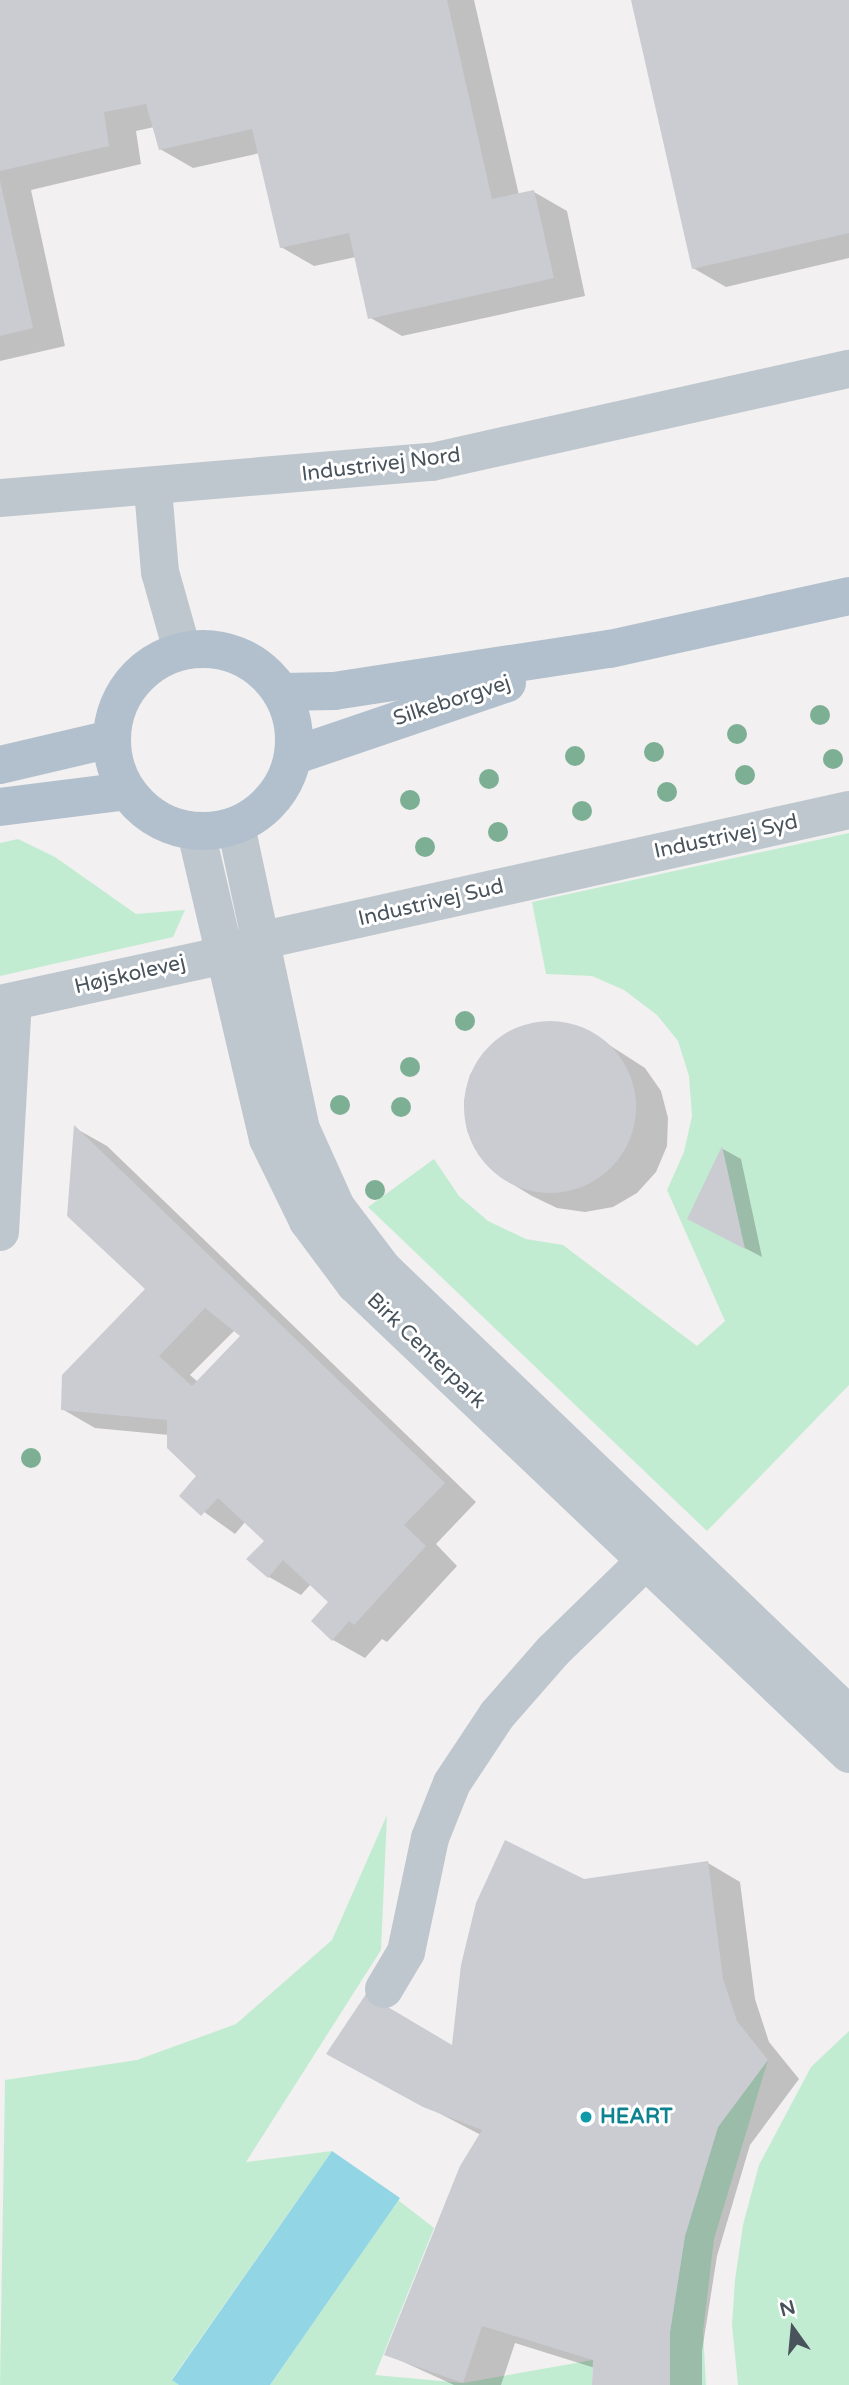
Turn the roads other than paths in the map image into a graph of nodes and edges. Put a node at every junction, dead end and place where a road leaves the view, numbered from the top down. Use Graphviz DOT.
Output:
graph roads {
  1 [pos="849,369"];
  2 [pos="153,489"];
  3 [pos="0,498"];
  4 [pos="849,596"];
  5 [pos="610,649"];
  6 [pos="181,650"];
  7 [pos="281,692"];
  8 [pos="111,739"];
  9 [pos="293,756"];
  10 [pos="0,765"];
  11 [pos="126,791"];
  12 [pos="0,807"];
  13 [pos="849,810"];
  14 [pos="236,826"];
  15 [pos="196,831"];
  16 [pos="603,864"];
  17 [pos="259,941"];
  18 [pos="224,955"];
  19 [pos="6,1003"];
  20 [pos="0,1232"];
  21 [pos="657,1551"];
  22 [pos="849,1715"];
  23 [pos="849,1754"];
  24 [pos="384,1989"];
  1 -- 2 [label="street, Industrivej Nord"];
  2 -- 3 [label="street, Industrivej Nord"];
  2 -- 6 [label="street"];
  4 -- 5 [label="main road, Silkeborgvej"];
  5 -- 7 [label="main road, Silkeborgvej"];
  5 -- 9 [label="main road, Silkeborgvej"];
  6 -- 7 [label="main road"];
  6 -- 8 [label="main road"];
  7 -- 9 [label="main road"];
  8 -- 10 [label="main road"];
  8 -- 11 [label="main road"];
  9 -- 14 [label="main road"];
  11 -- 12 [label="main road"];
  11 -- 15 [label="main road"];
  13 -- 16 [label="street, Industrivej Syd"];
  14 -- 15 [label="main road"];
  14 -- 17 [label="street, Birk Centerpark"];
  15 -- 18 [label="street, Birk Centerpark"];
  16 -- 17 [label="street, Industrivej Sud"];
  17 -- 18 [label="street, Højskolevej"];
  17 -- 21 [label="street, Birk Centerpark"];
  18 -- 19 [label="street, Højskolevej"];
  18 -- 21 [label="street, Birk Centerpark"];
  19 -- 20 [label="street"];
  21 -- 22 [label="street, Birk Centerpark"];
  21 -- 23 [label="street, Birk Centerpark"];
  21 -- 24 [label="street"];
}
